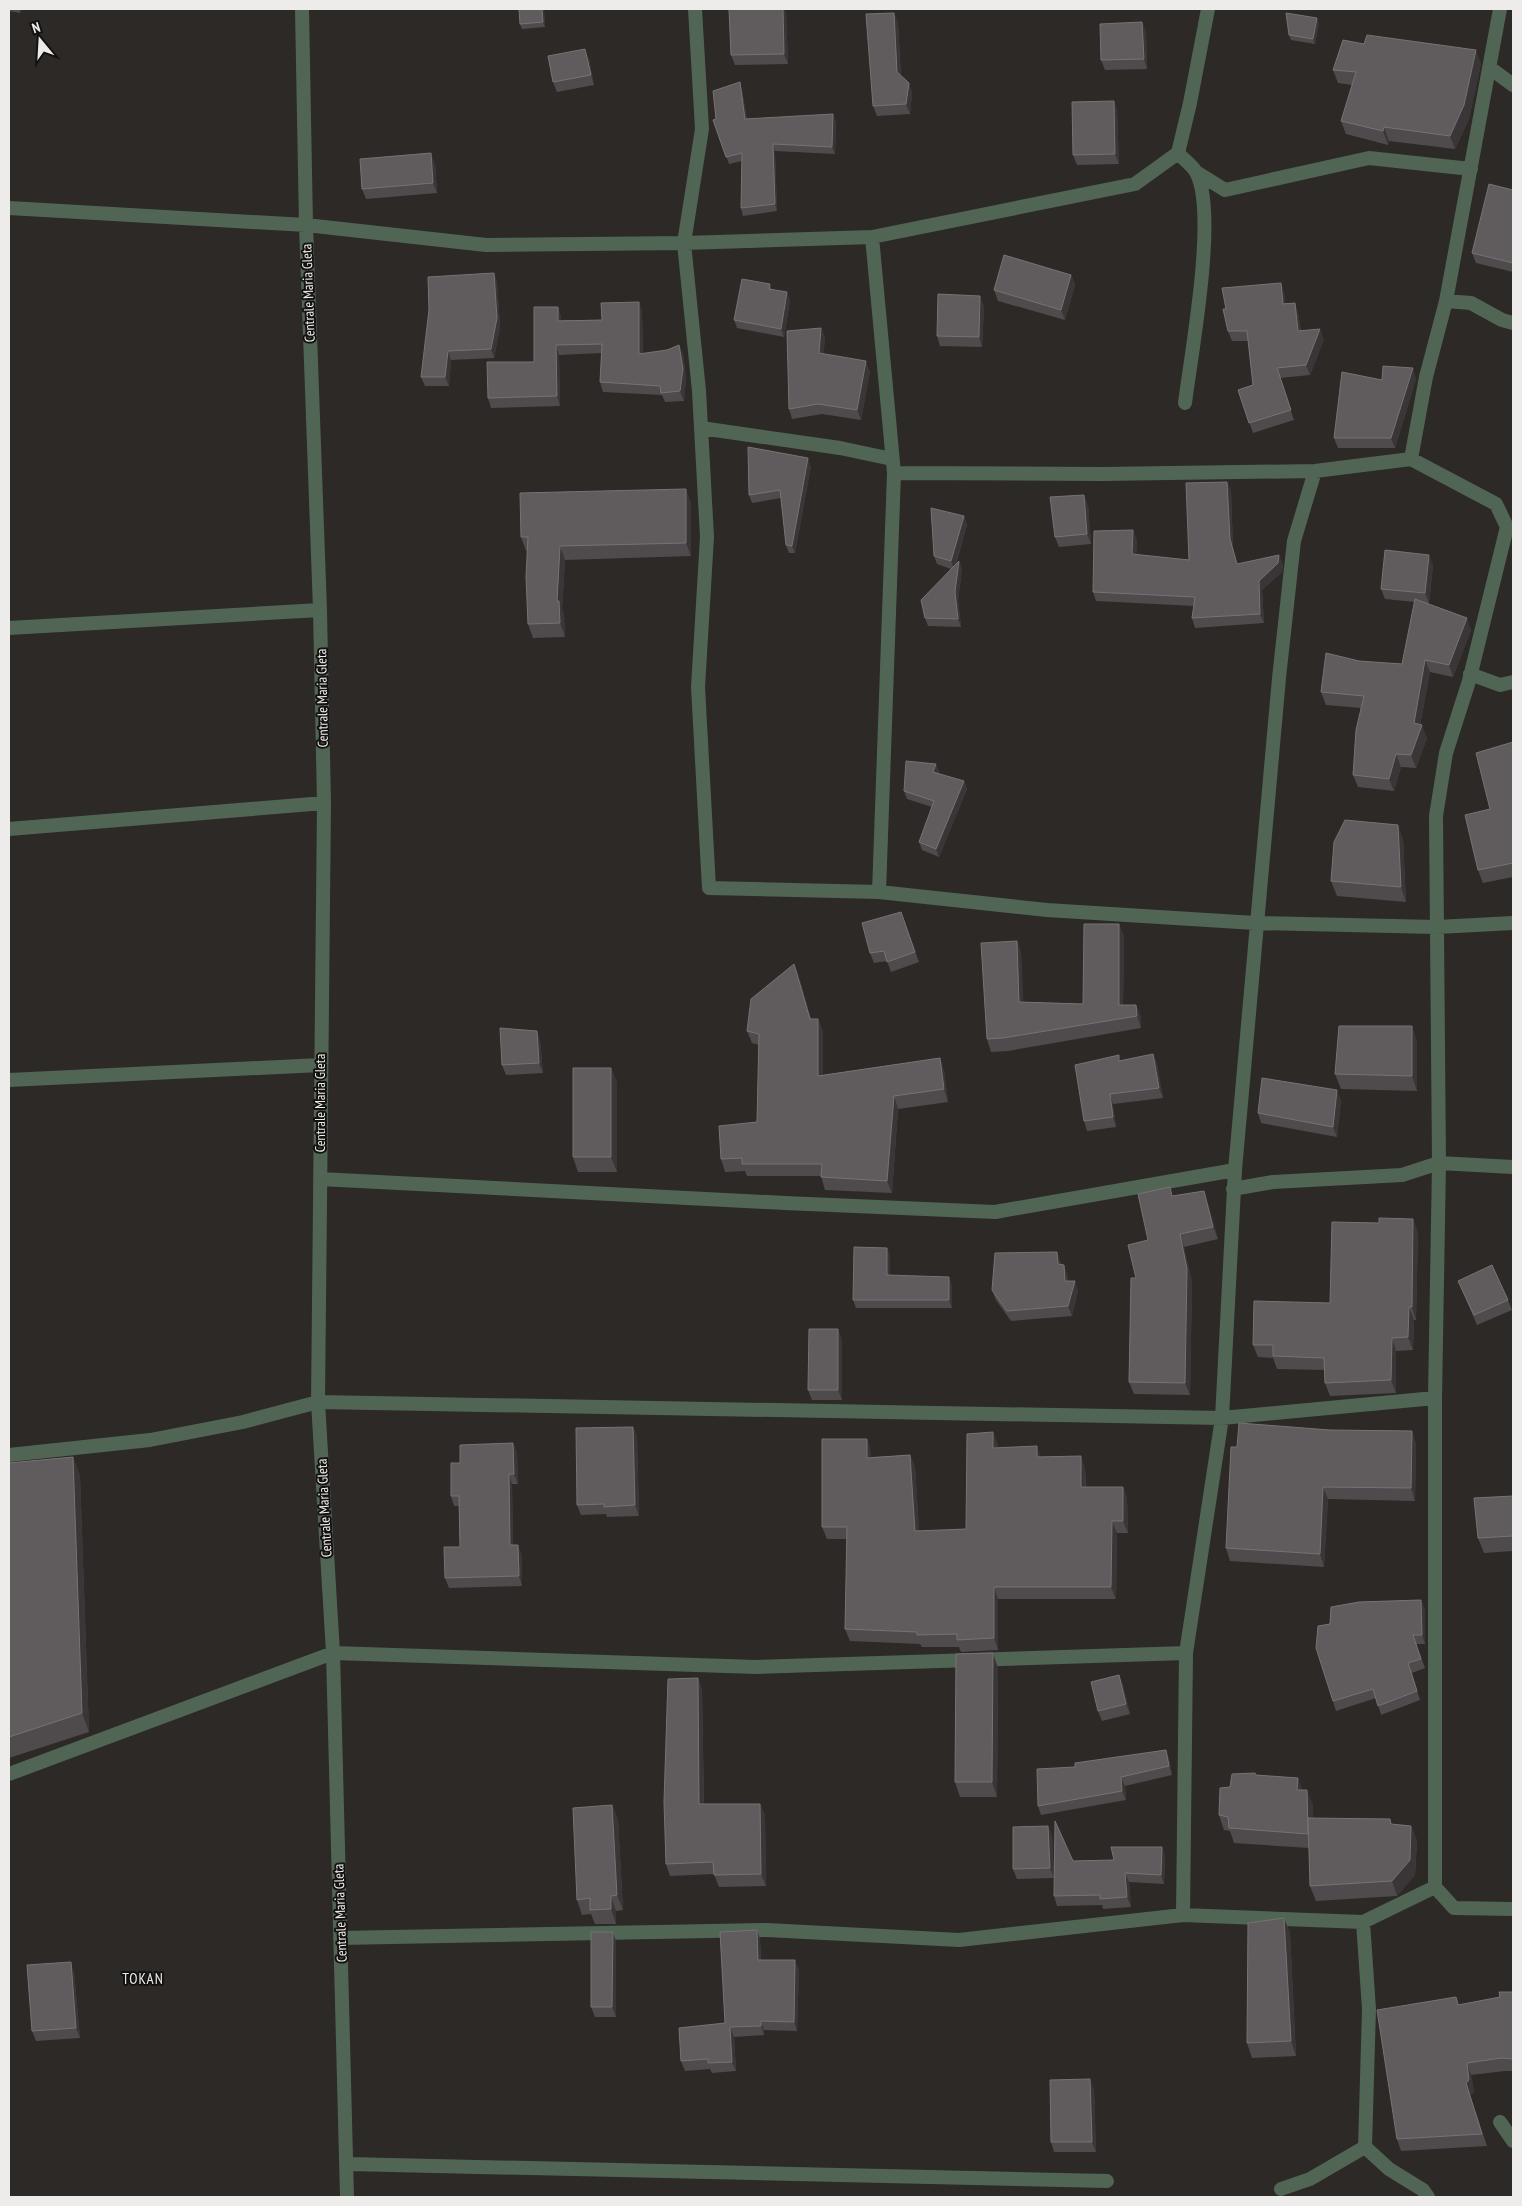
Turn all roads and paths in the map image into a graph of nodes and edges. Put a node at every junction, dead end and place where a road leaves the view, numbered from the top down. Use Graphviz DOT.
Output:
graph roads {
  1 [pos="302,9"];
  2 [pos="696,9"];
  3 [pos="1208,9"];
  4 [pos="1500,9"];
  5 [pos="1490,68"];
  6 [pos="1513,85"];
  7 [pos="1178,153"];
  8 [pos="1471,169"];
  9 [pos="1196,172"];
  10 [pos="9,208"];
  11 [pos="306,225"];
  12 [pos="872,237"];
  13 [pos="684,243"];
  14 [pos="1446,301"];
  15 [pos="1513,323"];
  16 [pos="1185,403"];
  17 [pos="701,428"];
  18 [pos="1411,459"];
  19 [pos="893,466"];
  20 [pos="1315,471"];
  21 [pos="320,610"];
  22 [pos="9,628"];
  23 [pos="1470,674"];
  24 [pos="1513,682"];
  25 [pos="324,803"];
  26 [pos="9,829"];
  27 [pos="879,892"];
  28 [pos="1255,923"];
  29 [pos="1513,923"];
  30 [pos="1437,927"];
  31 [pos="320,1066"];
  32 [pos="9,1080"];
  33 [pos="1439,1163"];
  34 [pos="1513,1167"];
  35 [pos="1234,1170"];
  36 [pos="320,1179"];
  37 [pos="1233,1189"];
  38 [pos="1435,1398"];
  39 [pos="318,1402"];
  40 [pos="1222,1418"];
  41 [pos="9,1455"];
  42 [pos="333,1653"];
  43 [pos="1186,1653"];
  44 [pos="9,1774"];
  45 [pos="1435,1887"];
  46 [pos="1513,1909"];
  47 [pos="1183,1914"];
  48 [pos="1363,1922"];
  49 [pos="340,1938"];
  50 [pos="1500,2122"];
  51 [pos="1513,2141"];
  52 [pos="1365,2147"];
  53 [pos="348,2164"];
  54 [pos="1106,2181"];
  55 [pos="1281,2189"];
  56 [pos="348,2197"];
  57 [pos="1428,2197"];
  1 -- 11 [label="street, Centrale Maria Gleta"];
  2 -- 13 [label="street"];
  3 -- 7 [label="street"];
  4 -- 5 [label="street"];
  5 -- 6 [label="street"];
  5 -- 8 [label="street"];
  7 -- 9 [label="street"];
  7 -- 12 [label="street"];
  8 -- 9 [label="street"];
  8 -- 14 [label="street"];
  9 -- 16 [label="street"];
  10 -- 11 [label="street"];
  11 -- 13 [label="street"];
  11 -- 21 [label="street, Centrale Maria Gleta"];
  12 -- 13 [label="street"];
  12 -- 19 [label="street"];
  13 -- 17 [label="street"];
  14 -- 15 [label="street"];
  14 -- 18 [label="street"];
  17 -- 19 [label="street"];
  17 -- 27 [label="street"];
  18 -- 20 [label="street"];
  18 -- 23 [label="street"];
  19 -- 20 [label="street"];
  19 -- 27 [label="street"];
  20 -- 28 [label="street"];
  21 -- 22 [label="street"];
  21 -- 25 [label="street, Centrale Maria Gleta"];
  23 -- 24 [label="street"];
  23 -- 30 [label="street"];
  25 -- 26 [label="street"];
  25 -- 31 [label="street, Centrale Maria Gleta"];
  27 -- 28 [label="street"];
  28 -- 30 [label="street"];
  28 -- 35 [label="street"];
  29 -- 30 [label="street"];
  30 -- 33 [label="street"];
  31 -- 32 [label="street"];
  31 -- 36 [label="street, Centrale Maria Gleta"];
  33 -- 34 [label="street"];
  33 -- 37 [label="street"];
  33 -- 38 [label="street"];
  35 -- 36 [label="street"];
  35 -- 37 [label="street"];
  36 -- 39 [label="street, Centrale Maria Gleta"];
  37 -- 40 [label="street"];
  38 -- 40 [label="street"];
  38 -- 45 [label="street"];
  39 -- 40 [label="street"];
  39 -- 41 [label="street"];
  39 -- 42 [label="street, Centrale Maria Gleta"];
  40 -- 43 [label="street"];
  42 -- 43 [label="street"];
  42 -- 44 [label="street"];
  42 -- 49 [label="street, Centrale Maria Gleta"];
  43 -- 47 [label="street"];
  45 -- 46 [label="street"];
  45 -- 48 [label="street"];
  47 -- 48 [label="street"];
  47 -- 49 [label="street"];
  48 -- 52 [label="street"];
  49 -- 53 [label="street, Centrale Maria Gleta"];
  50 -- 51 [label="street"];
  52 -- 55 [label="street"];
  52 -- 57 [label="street"];
  53 -- 54 [label="street"];
  53 -- 56 [label="street, Centrale Maria Gleta"];
}
